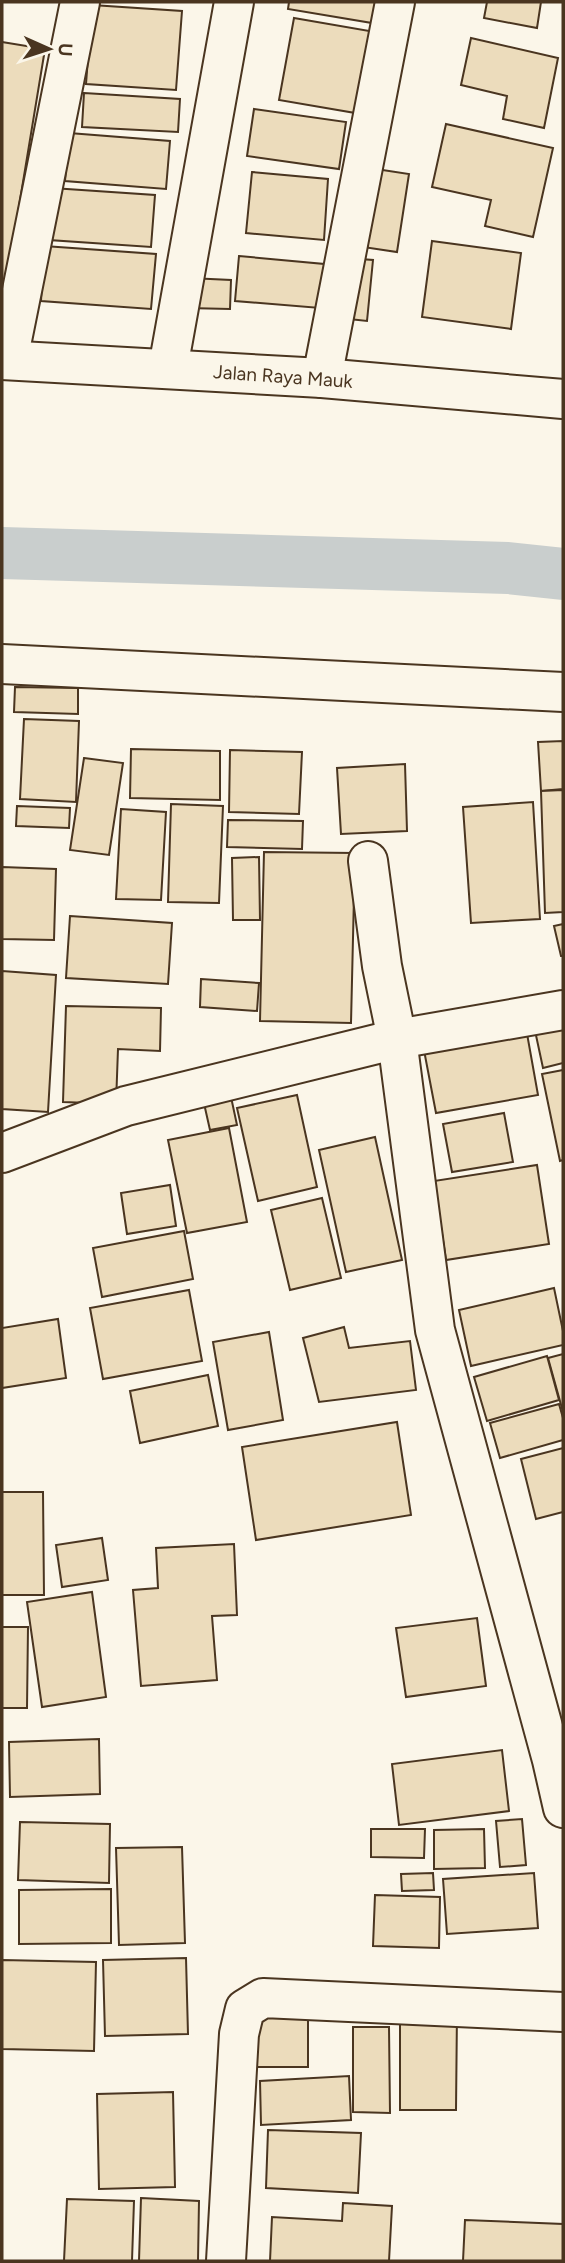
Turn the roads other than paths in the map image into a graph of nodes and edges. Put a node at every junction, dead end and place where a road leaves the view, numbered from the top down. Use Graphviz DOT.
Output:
graph roads {
  1 [pos="80,2"];
  2 [pos="234,2"];
  3 [pos="395,2"];
  4 [pos="5,360"];
  5 [pos="168,368"];
  6 [pos="322,378"];
  7 [pos="563,399"];
  8 [pos="2,664"];
  9 [pos="563,692"];
  10 [pos="368,861"];
  11 [pos="563,1010"];
  12 [pos="397,1039"];
  13 [pos="2,1153"];
  14 [pos="563,1808"];
  15 [pos="563,2012"];
  16 [pos="226,2261"];
  1 -- 4 [label="street"];
  2 -- 5 [label="street"];
  3 -- 6 [label="street"];
  4 -- 5 [label="street, Jalan Raya Mauk"];
  5 -- 6 [label="street, Jalan Raya Mauk"];
  6 -- 7 [label="street, Jalan Raya Mauk"];
  8 -- 9 [label="street"];
  10 -- 12 [label="street"];
  11 -- 12 [label="street"];
  12 -- 13 [label="street"];
  12 -- 14 [label="street"];
  15 -- 16 [label="street"];
}
